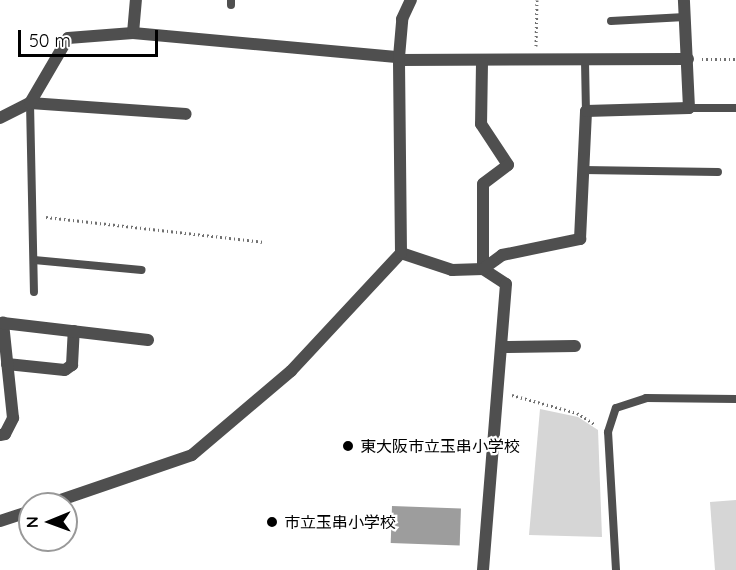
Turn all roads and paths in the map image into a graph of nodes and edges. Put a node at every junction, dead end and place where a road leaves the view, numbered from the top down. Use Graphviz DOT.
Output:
graph roads {
  1 [pos="136,0"];
  2 [pos="411,0"];
  3 [pos="537,0"];
  4 [pos="684,0"];
  5 [pos="685,17"];
  6 [pos="610,21"];
  7 [pos="133,33"];
  8 [pos="399,58"];
  9 [pos="688,59"];
  10 [pos="736,60"];
  11 [pos="585,61"];
  12 [pos="535,62"];
  13 [pos="482,63"];
  14 [pos="30,103"];
  15 [pos="689,108"];
  16 [pos="736,108"];
  17 [pos="586,111"];
  18 [pos="186,114"];
  19 [pos="0,118"];
  20 [pos="583,170"];
  21 [pos="718,172"];
  22 [pos="35,216"];
  23 [pos="265,242"];
  24 [pos="401,253"];
  25 [pos="34,260"];
  26 [pos="483,269"];
  27 [pos="142,270"];
  28 [pos="34,292"];
  29 [pos="74,331"];
  30 [pos="148,340"];
  31 [pos="575,346"];
  32 [pos="503,347"];
  33 [pos="7,364"];
  34 [pos="499,392"];
  35 [pos="736,399"];
  36 [pos="608,432"];
  37 [pos="0,435"];
  38 [pos="78,494"];
  39 [pos="18,515"];
  40 [pos="0,521"];
  41 [pos="483,570"];
  42 [pos="616,570"];
  1 -- 7 [label="street"];
  2 -- 8 [label="street"];
  3 -- 12 [label="path"];
  4 -- 5 [label="street"];
  5 -- 6 [label="lane"];
  5 -- 9 [label="street"];
  7 -- 8 [label="street"];
  7 -- 14 [label="street"];
  8 -- 13 [label="street"];
  8 -- 24 [label="street"];
  9 -- 10 [label="path"];
  9 -- 11 [label="street"];
  9 -- 15 [label="street"];
  11 -- 12 [label="street"];
  11 -- 17 [label="lane"];
  12 -- 13 [label="street"];
  13 -- 26 [label="street"];
  14 -- 18 [label="street"];
  14 -- 19 [label="street"];
  14 -- 22 [label="lane"];
  15 -- 16 [label="lane"];
  15 -- 17 [label="street"];
  17 -- 20 [label="street"];
  20 -- 21 [label="lane"];
  20 -- 26 [label="street"];
  22 -- 23 [label="path"];
  22 -- 25 [label="lane"];
  24 -- 26 [label="street"];
  24 -- 38 [label="street"];
  25 -- 27 [label="lane"];
  25 -- 28 [label="lane"];
  26 -- 32 [label="street"];
  29 -- 30 [label="street"];
  29 -- 33 [label="street"];
  29 -- 33 [label="street"];
  31 -- 32 [label="street"];
  32 -- 34 [label="street"];
  33 -- 37 [label="street"];
  34 -- 36 [label="path"];
  34 -- 41 [label="street"];
  35 -- 36 [label="lane"];
  36 -- 42 [label="lane"];
  39 -- 40 [label="street"];
}
